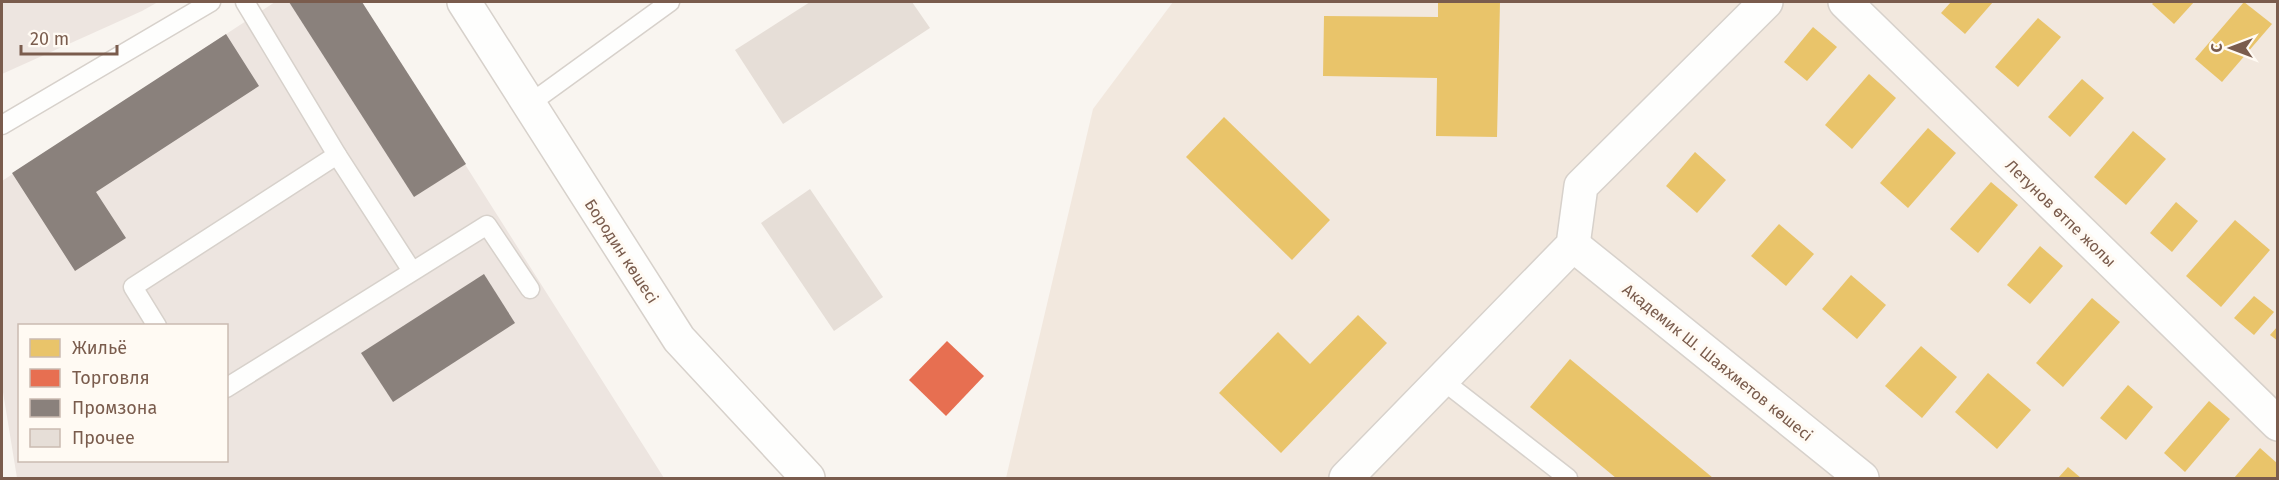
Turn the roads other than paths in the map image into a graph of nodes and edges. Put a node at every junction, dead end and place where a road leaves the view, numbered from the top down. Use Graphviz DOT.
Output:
graph roads {
  1 [pos="212,2"];
  2 [pos="245,2"];
  3 [pos="464,2"];
  4 [pos="670,2"];
  5 [pos="1766,2"];
  6 [pos="1845,2"];
  7 [pos="528,105"];
  8 [pos="2,125"];
  9 [pos="337,155"];
  10 [pos="1573,244"];
  11 [pos="412,271"];
  12 [pos="530,289"];
  13 [pos="156,324"];
  14 [pos="1442,380"];
  15 [pos="228,387"];
  16 [pos="2277,423"];
  17 [pos="808,478"];
  18 [pos="1346,478"];
  19 [pos="1568,478"];
  20 [pos="1862,478"];
  1 -- 8 [label="lane"];
  2 -- 9 [label="lane"];
  3 -- 7 [label="street, Бородин көшесі"];
  4 -- 7 [label="lane"];
  5 -- 10 [label="street"];
  6 -- 16 [label="street, Летунов өтпе жолы"];
  7 -- 17 [label="street, Бородин көшесі"];
  9 -- 11 [label="lane"];
  9 -- 13 [label="lane"];
  10 -- 14 [label="street"];
  10 -- 20 [label="street, Академик Ш. Шаяхметов көшесі"];
  11 -- 12 [label="lane"];
  11 -- 15 [label="lane"];
  14 -- 18 [label="street"];
  14 -- 19 [label="lane"];
}
